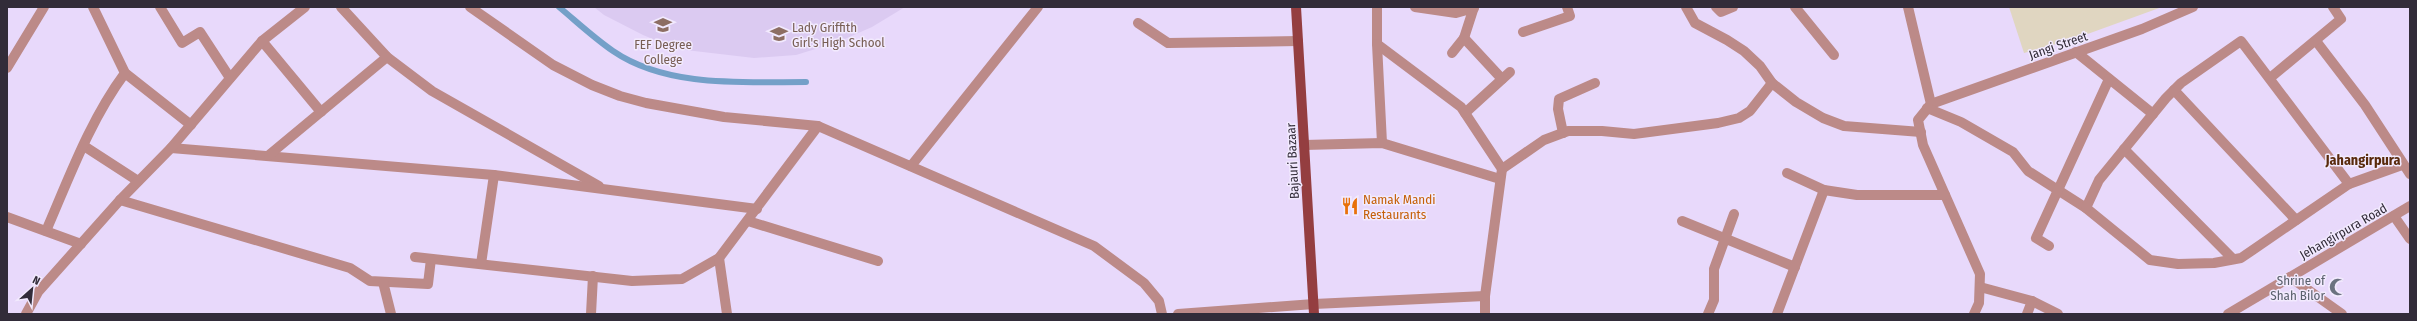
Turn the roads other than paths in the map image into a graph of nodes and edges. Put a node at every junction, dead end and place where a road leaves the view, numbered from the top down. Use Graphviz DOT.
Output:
graph roads {
  1 [pos="44,7"];
  2 [pos="93,7"];
  3 [pos="160,7"];
  4 [pos="305,7"];
  5 [pos="341,7"];
  6 [pos="470,7"];
  7 [pos="1038,7"];
  8 [pos="1296,7"];
  9 [pos="1377,7"];
  10 [pos="1415,7"];
  11 [pos="1474,7"];
  12 [pos="1567,7"];
  13 [pos="1686,7"];
  14 [pos="1716,7"];
  15 [pos="1733,7"];
  16 [pos="1795,7"];
  17 [pos="1908,7"];
  18 [pos="2194,7"];
  19 [pos="2333,7"];
  20 [pos="1138,22"];
  21 [pos="1523,32"];
  22 [pos="1464,38"];
  23 [pos="262,40"];
  24 [pos="1298,41"];
  25 [pos="2316,41"];
  26 [pos="1376,44"];
  27 [pos="2076,52"];
  28 [pos="1452,53"];
  29 [pos="1834,55"];
  30 [pos="387,56"];
  31 [pos="7,68"];
  32 [pos="125,74"];
  33 [pos="230,78"];
  34 [pos="2270,78"];
  35 [pos="2109,79"];
  36 [pos="1772,82"];
  37 [pos="1595,83"];
  38 [pos="2174,90"];
  39 [pos="1929,106"];
  40 [pos="321,112"];
  41 [pos="1465,113"];
  42 [pos="2153,114"];
  43 [pos="191,125"];
  44 [pos="818,126"];
  45 [pos="1921,132"];
  46 [pos="1563,133"];
  47 [pos="1382,143"];
  48 [pos="1304,145"];
  49 [pos="84,146"];
  50 [pos="171,148"];
  51 [pos="2124,149"];
  52 [pos="269,155"];
  53 [pos="2402,165"];
  54 [pos="911,166"];
  55 [pos="1787,173"];
  56 [pos="1501,174"];
  57 [pos="2410,174"];
  58 [pos="494,175"];
  59 [pos="138,182"];
  60 [pos="2349,184"];
  61 [pos="603,189"];
  62 [pos="1824,190"];
  63 [pos="2057,190"];
  64 [pos="1945,195"];
  65 [pos="120,200"];
  66 [pos="2410,206"];
  67 [pos="2086,208"];
  68 [pos="757,209"];
  69 [pos="1734,214"];
  70 [pos="2394,216"];
  71 [pos="7,217"];
  72 [pos="2296,220"];
  73 [pos="748,221"];
  74 [pos="1682,221"];
  75 [pos="46,231"];
  76 [pos="1726,239"];
  77 [pos="2410,239"];
  78 [pos="81,244"];
  79 [pos="2048,246"];
  80 [pos="415,257"];
  81 [pos="719,258"];
  82 [pos="431,259"];
  83 [pos="2233,259"];
  84 [pos="878,261"];
  85 [pos="481,264"];
  86 [pos="1795,267"];
  87 [pos="593,276"];
  88 [pos="2290,277"];
  89 [pos="383,282"];
  90 [pos="1980,287"];
  91 [pos="1485,296"];
  92 [pos="2032,301"];
  93 [pos="1314,309"];
  94 [pos="2326,310"];
  95 [pos="26,314"];
  96 [pos="391,314"];
  97 [pos="591,314"];
  98 [pos="727,314"];
  99 [pos="1162,314"];
  100 [pos="1178,314"];
  101 [pos="1485,314"];
  102 [pos="1708,314"];
  103 [pos="1777,314"];
  104 [pos="1974,314"];
  105 [pos="2027,314"];
  106 [pos="2058,314"];
  107 [pos="2228,314"];
  108 [pos="2342,314"];
  1 -- 31 [label="street"];
  2 -- 32 [label="street"];
  3 -- 33 [label="street"];
  4 -- 23 [label="street"];
  5 -- 30 [label="street"];
  6 -- 44 [label="street"];
  7 -- 54 [label="street"];
  8 -- 24 [label="main road, Bajauri Bazaar"];
  9 -- 26 [label="street"];
  10 -- 11 [label="street"];
  11 -- 22 [label="street"];
  12 -- 21 [label="street"];
  13 -- 36 [label="street"];
  14 -- 15 [label="street"];
  16 -- 29 [label="street"];
  17 -- 39 [label="street"];
  18 -- 27 [label="street, Jangi Street"];
  19 -- 25 [label="street"];
  20 -- 24 [label="street"];
  22 -- 28 [label="street"];
  22 -- 41 [label="street"];
  23 -- 33 [label="street"];
  23 -- 40 [label="street"];
  24 -- 48 [label="main road, Bajauri Bazaar"];
  25 -- 34 [label="street"];
  25 -- 53 [label="street"];
  26 -- 41 [label="street"];
  26 -- 47 [label="street"];
  27 -- 35 [label="street"];
  27 -- 39 [label="street, Jangi Street"];
  30 -- 40 [label="street"];
  30 -- 61 [label="street"];
  32 -- 43 [label="street"];
  32 -- 49 [label="street"];
  33 -- 43 [label="street"];
  34 -- 38 [label="street"];
  34 -- 60 [label="street"];
  35 -- 42 [label="street"];
  35 -- 63 [label="street"];
  36 -- 45 [label="street"];
  36 -- 46 [label="street"];
  37 -- 46 [label="street"];
  38 -- 42 [label="street"];
  38 -- 72 [label="street"];
  39 -- 45 [label="street"];
  39 -- 63 [label="street"];
  40 -- 52 [label="street"];
  41 -- 56 [label="street"];
  42 -- 51 [label="street"];
  43 -- 50 [label="street"];
  44 -- 54 [label="street"];
  44 -- 68 [label="street"];
  45 -- 64 [label="street"];
  46 -- 56 [label="street"];
  47 -- 48 [label="street"];
  47 -- 56 [label="street"];
  48 -- 93 [label="main road, Bajauri Bazaar"];
  49 -- 59 [label="street"];
  49 -- 75 [label="street"];
  50 -- 52 [label="street"];
  50 -- 59 [label="street"];
  51 -- 67 [label="street"];
  51 -- 83 [label="street"];
  52 -- 58 [label="street"];
  53 -- 57 [label="street"];
  53 -- 60 [label="street"];
  54 -- 99 [label="street"];
  55 -- 62 [label="street"];
  56 -- 91 [label="street"];
  58 -- 61 [label="street"];
  58 -- 85 [label="street"];
  59 -- 65 [label="street"];
  60 -- 72 [label="street"];
  61 -- 68 [label="street"];
  62 -- 64 [label="street"];
  62 -- 86 [label="street"];
  63 -- 67 [label="street"];
  63 -- 79 [label="street"];
  64 -- 90 [label="street"];
  65 -- 78 [label="street"];
  65 -- 89 [label="street"];
  66 -- 70 [label="street, Jehangirpura Road"];
  67 -- 83 [label="street"];
  68 -- 73 [label="street"];
  69 -- 76 [label="street"];
  70 -- 77 [label="street"];
  70 -- 88 [label="street, Jehangirpura Road"];
  71 -- 75 [label="street"];
  72 -- 83 [label="street"];
  73 -- 81 [label="street"];
  73 -- 84 [label="street"];
  74 -- 76 [label="street"];
  75 -- 78 [label="street"];
  76 -- 86 [label="street"];
  76 -- 102 [label="street"];
  78 -- 95 [label="street"];
  80 -- 82 [label="street"];
  81 -- 87 [label="street"];
  81 -- 98 [label="street"];
  82 -- 85 [label="street"];
  82 -- 89 [label="street"];
  85 -- 87 [label="street"];
  86 -- 103 [label="street"];
  87 -- 97 [label="street"];
  88 -- 94 [label="street"];
  88 -- 107 [label="street, Jehangirpura Road"];
  89 -- 96 [label="street"];
  90 -- 92 [label="street"];
  90 -- 104 [label="street"];
  91 -- 93 [label="street"];
  91 -- 101 [label="street"];
  92 -- 105 [label="street"];
  92 -- 106 [label="street"];
  93 -- 100 [label="street"];
  94 -- 108 [label="street"];
}
